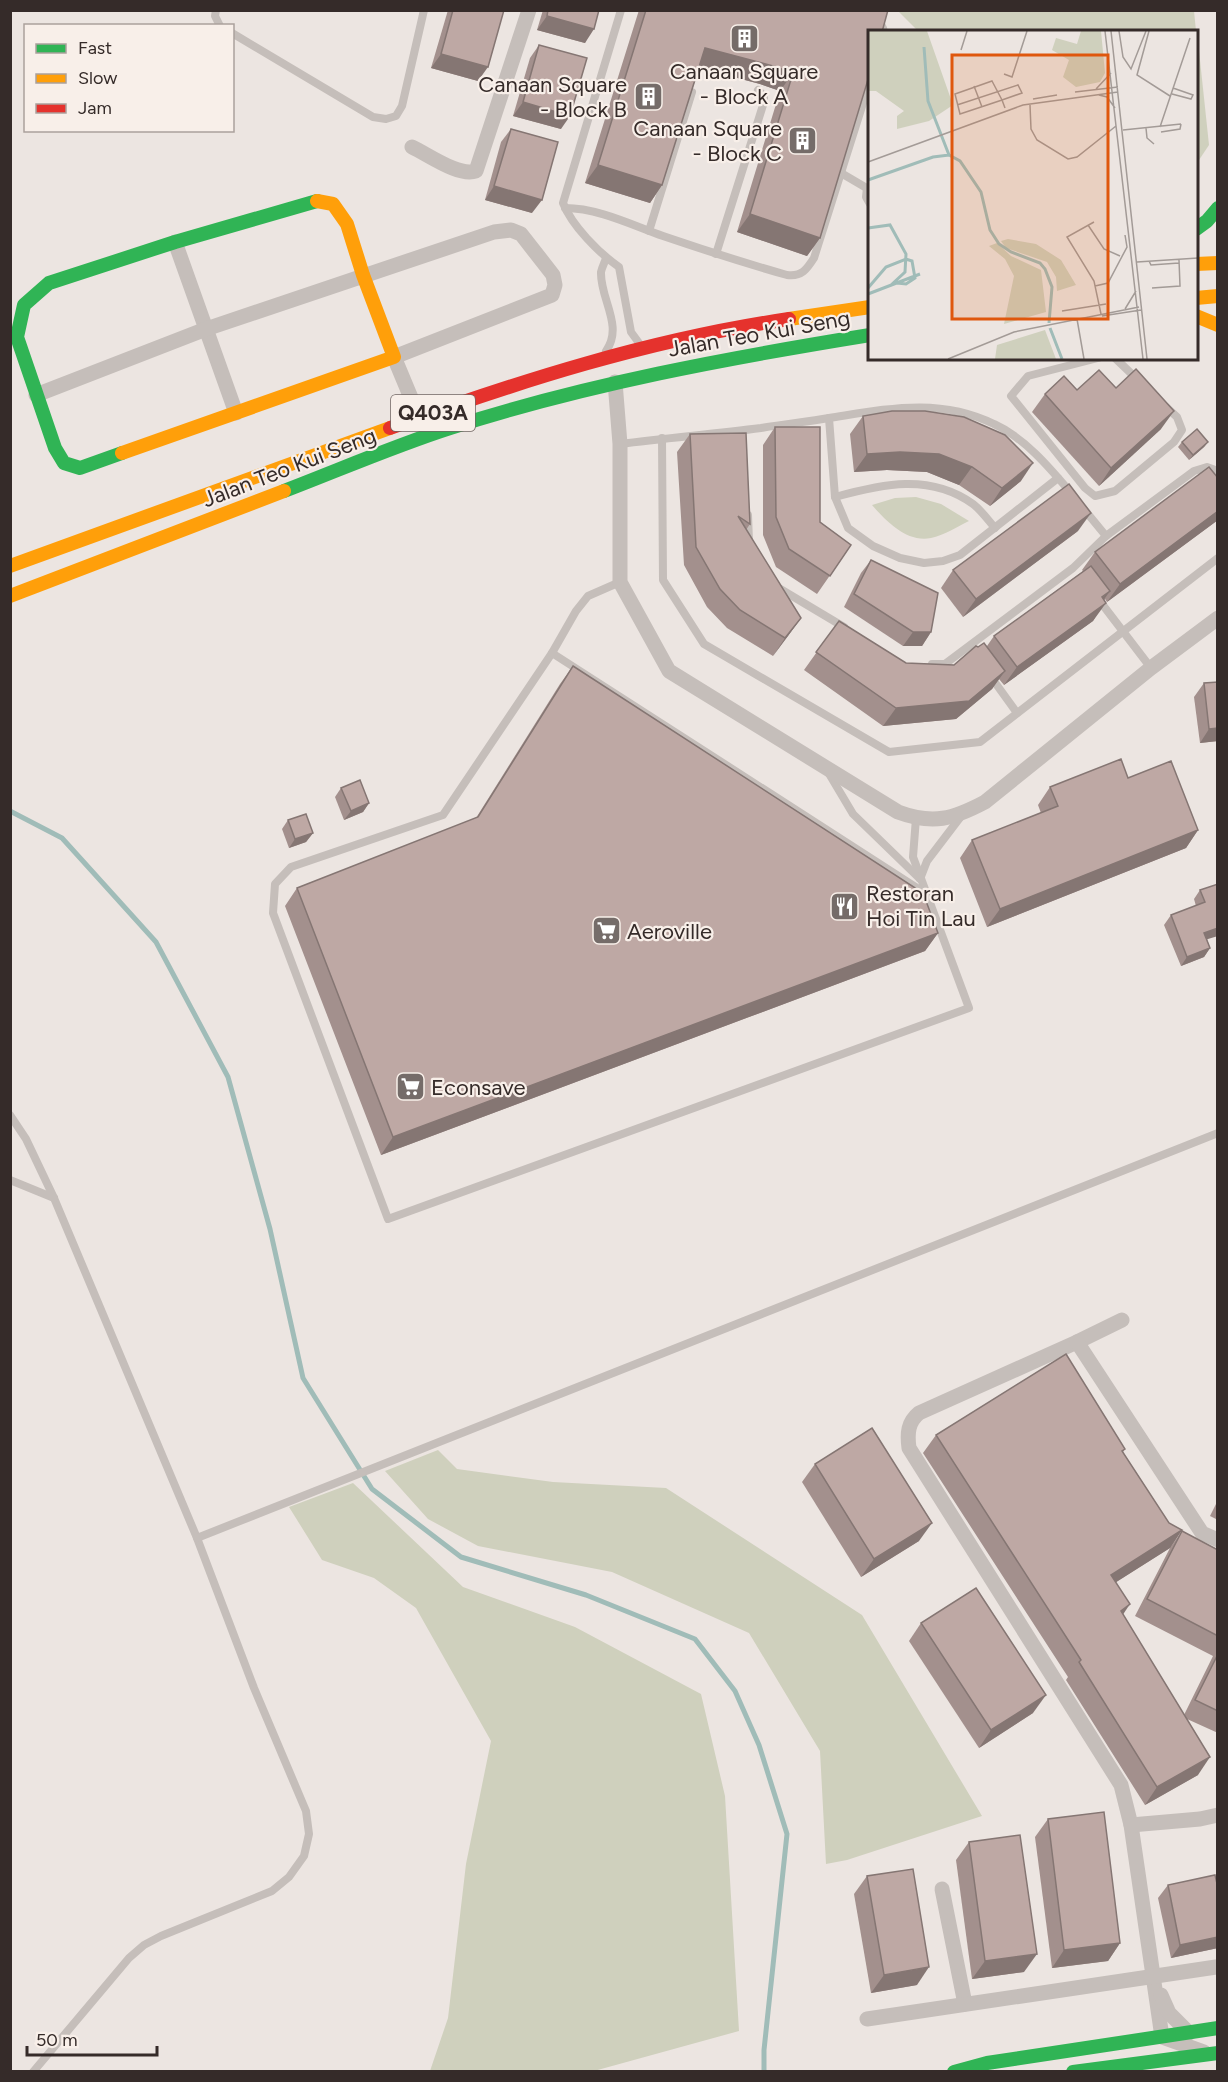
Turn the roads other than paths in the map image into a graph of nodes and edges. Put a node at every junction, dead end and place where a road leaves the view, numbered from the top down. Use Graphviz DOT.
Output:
graph roads {
  1 [pos="216,10"];
  2 [pos="424,10"];
  3 [pos="528,10"];
  4 [pos="621,10"];
  5 [pos="861,10"];
  6 [pos="219,24"];
  7 [pos="883,30"];
  8 [pos="234,34"];
  9 [pos="868,87"];
  10 [pos="758,90"];
  11 [pos="692,92"];
  12 [pos="412,147"];
  13 [pos="841,173"];
  14 [pos="868,189"];
  15 [pos="564,206"];
  16 [pos="1218,208"];
  17 [pos="1198,228"];
  18 [pos="649,231"];
  19 [pos="175,242"];
  20 [pos="716,254"];
  21 [pos="606,258"];
  22 [pos="1218,263"];
  23 [pos="1198,264"];
  24 [pos="363,275"];
  25 [pos="1218,296"];
  26 [pos="1198,298"];
  27 [pos="868,307"];
  28 [pos="1198,316"];
  29 [pos="1218,326"];
  30 [pos="206,329"];
  31 [pos="868,335"];
  32 [pos="652,345"];
  33 [pos="394,357"];
  34 [pos="1090,360"];
  35 [pos="1117,360"];
  36 [pos="596,361"];
  37 [pos="615,382"];
  38 [pos="1146,388"];
  39 [pos="36,395"];
  40 [pos="1161,402"];
  41 [pos="236,413"];
  42 [pos="419,417"];
  43 [pos="829,418"];
  44 [pos="745,430"];
  45 [pos="662,438"];
  46 [pos="745,442"];
  47 [pos="620,444"];
  48 [pos="1218,471"];
  49 [pos="1058,478"];
  50 [pos="835,497"];
  51 [pos="748,501"];
  52 [pos="995,528"];
  53 [pos="1106,536"];
  54 [pos="749,549"];
  55 [pos="1218,558"];
  56 [pos="10,566"];
  57 [pos="1073,568"];
  58 [pos="768,576"];
  59 [pos="1080,577"];
  60 [pos="620,582"];
  61 [pos="13,595"];
  62 [pos="1094,595"];
  63 [pos="1218,618"];
  64 [pos="1123,631"];
  65 [pos="856,634"];
  66 [pos="969,647"];
  67 [pos="552,653"];
  68 [pos="976,656"];
  69 [pos="926,664"];
  70 [pos="982,666"];
  71 [pos="1150,668"];
  72 [pos="1017,713"];
  73 [pos="825,767"];
  74 [pos="965,812"];
  75 [pos="916,818"];
  76 [pos="920,879"];
  77 [pos="926,893"];
  78 [pos="10,1115"];
  79 [pos="1218,1133"];
  80 [pos="10,1180"];
  81 [pos="54,1198"];
  82 [pos="1122,1320"];
  83 [pos="1077,1342"];
  84 [pos="197,1538"];
  85 [pos="1218,1540"];
  86 [pos="1218,1815"];
  87 [pos="1131,1825"];
  88 [pos="942,1889"];
  89 [pos="1216,1967"];
  90 [pos="1152,1976"];
  91 [pos="965,2004"];
  92 [pos="867,2019"];
  93 [pos="1218,2028"];
  94 [pos="1189,2033"];
  95 [pos="1162,2037"];
  96 [pos="1213,2054"];
  97 [pos="33,2072"];
  98 [pos="954,2072"];
  99 [pos="1073,2072"];
  1 -- 6 [label="lane"];
  2 -- 8 [label="lane"];
  3 -- 12 [label="street"];
  4 -- 15 [label="lane"];
  5 -- 7 [label="lane"];
  9 -- 13 [label="lane"];
  10 -- 20 [label="lane"];
  11 -- 18 [label="lane"];
  13 -- 14 [label="lane"];
  13 -- 20 [label="lane"];
  15 -- 18 [label="lane"];
  15 -- 21 [label="lane"];
  16 -- 17 [label="main road"];
  18 -- 20 [label="lane"];
  19 -- 24 [label="main road"];
  19 -- 30 [label="street"];
  19 -- 39 [label="main road"];
  21 -- 32 [label="lane"];
  21 -- 36 [label="lane"];
  22 -- 23 [label="main road"];
  24 -- 30 [label="street"];
  24 -- 33 [label="main road"];
  24 -- 33 [label="street"];
  25 -- 26 [label="main road"];
  27 -- 32 [label="main road, Jalan Teo Kui Seng / Q403A"];
  28 -- 29 [label="main road"];
  30 -- 39 [label="street"];
  30 -- 41 [label="street"];
  31 -- 37 [label="main road, Jalan Teo Kui Seng"];
  32 -- 36 [label="main road, Jalan Teo Kui Seng / Q403A"];
  33 -- 41 [label="main road"];
  33 -- 42 [label="street"];
  34 -- 40 [label="lane"];
  35 -- 38 [label="lane"];
  36 -- 42 [label="main road, Jalan Teo Kui Seng / Q403A"];
  37 -- 47 [label="street"];
  37 -- 61 [label="main road, Jalan Teo Kui Seng"];
  39 -- 41 [label="main road"];
  42 -- 56 [label="main road, Jalan Teo Kui Seng / Q403A"];
  43 -- 44 [label="lane"];
  43 -- 49 [label="lane"];
  43 -- 50 [label="lane"];
  44 -- 45 [label="lane"];
  44 -- 46 [label="lane"];
  45 -- 47 [label="lane"];
  45 -- 72 [label="lane"];
  47 -- 60 [label="street"];
  48 -- 53 [label="lane"];
  49 -- 52 [label="lane"];
  49 -- 53 [label="lane"];
  50 -- 52 [label="lane"];
  50 -- 52 [label="lane"];
  51 -- 54 [label="lane"];
  53 -- 57 [label="lane"];
  55 -- 64 [label="lane"];
  57 -- 59 [label="lane"];
  57 -- 66 [label="lane"];
  58 -- 65 [label="lane"];
  60 -- 67 [label="lane"];
  60 -- 73 [label="street"];
  62 -- 64 [label="lane"];
  63 -- 71 [label="street"];
  64 -- 71 [label="lane"];
  64 -- 72 [label="lane"];
  66 -- 68 [label="lane"];
  66 -- 69 [label="lane"];
  67 -- 77 [label="lane"];
  67 -- 77 [label="lane"];
  70 -- 72 [label="lane"];
  71 -- 74 [label="street"];
  73 -- 75 [label="street"];
  73 -- 76 [label="lane"];
  74 -- 75 [label="street"];
  74 -- 76 [label="lane"];
  75 -- 76 [label="lane"];
  76 -- 77 [label="lane"];
  78 -- 81 [label="lane"];
  79 -- 84 [label="lane"];
  80 -- 81 [label="lane"];
  81 -- 84 [label="lane"];
  82 -- 83 [label="street"];
  83 -- 85 [label="street"];
  83 -- 87 [label="street"];
  84 -- 97 [label="lane"];
  86 -- 87 [label="street"];
  87 -- 90 [label="street"];
  88 -- 91 [label="street"];
  89 -- 90 [label="street"];
  90 -- 91 [label="street"];
  90 -- 94 [label="street"];
  90 -- 95 [label="street"];
  91 -- 92 [label="street"];
  93 -- 94 [label="main road"];
  94 -- 95 [label="main road"];
  95 -- 96 [label="street"];
  95 -- 98 [label="main road"];
  96 -- 99 [label="main road"];
}
